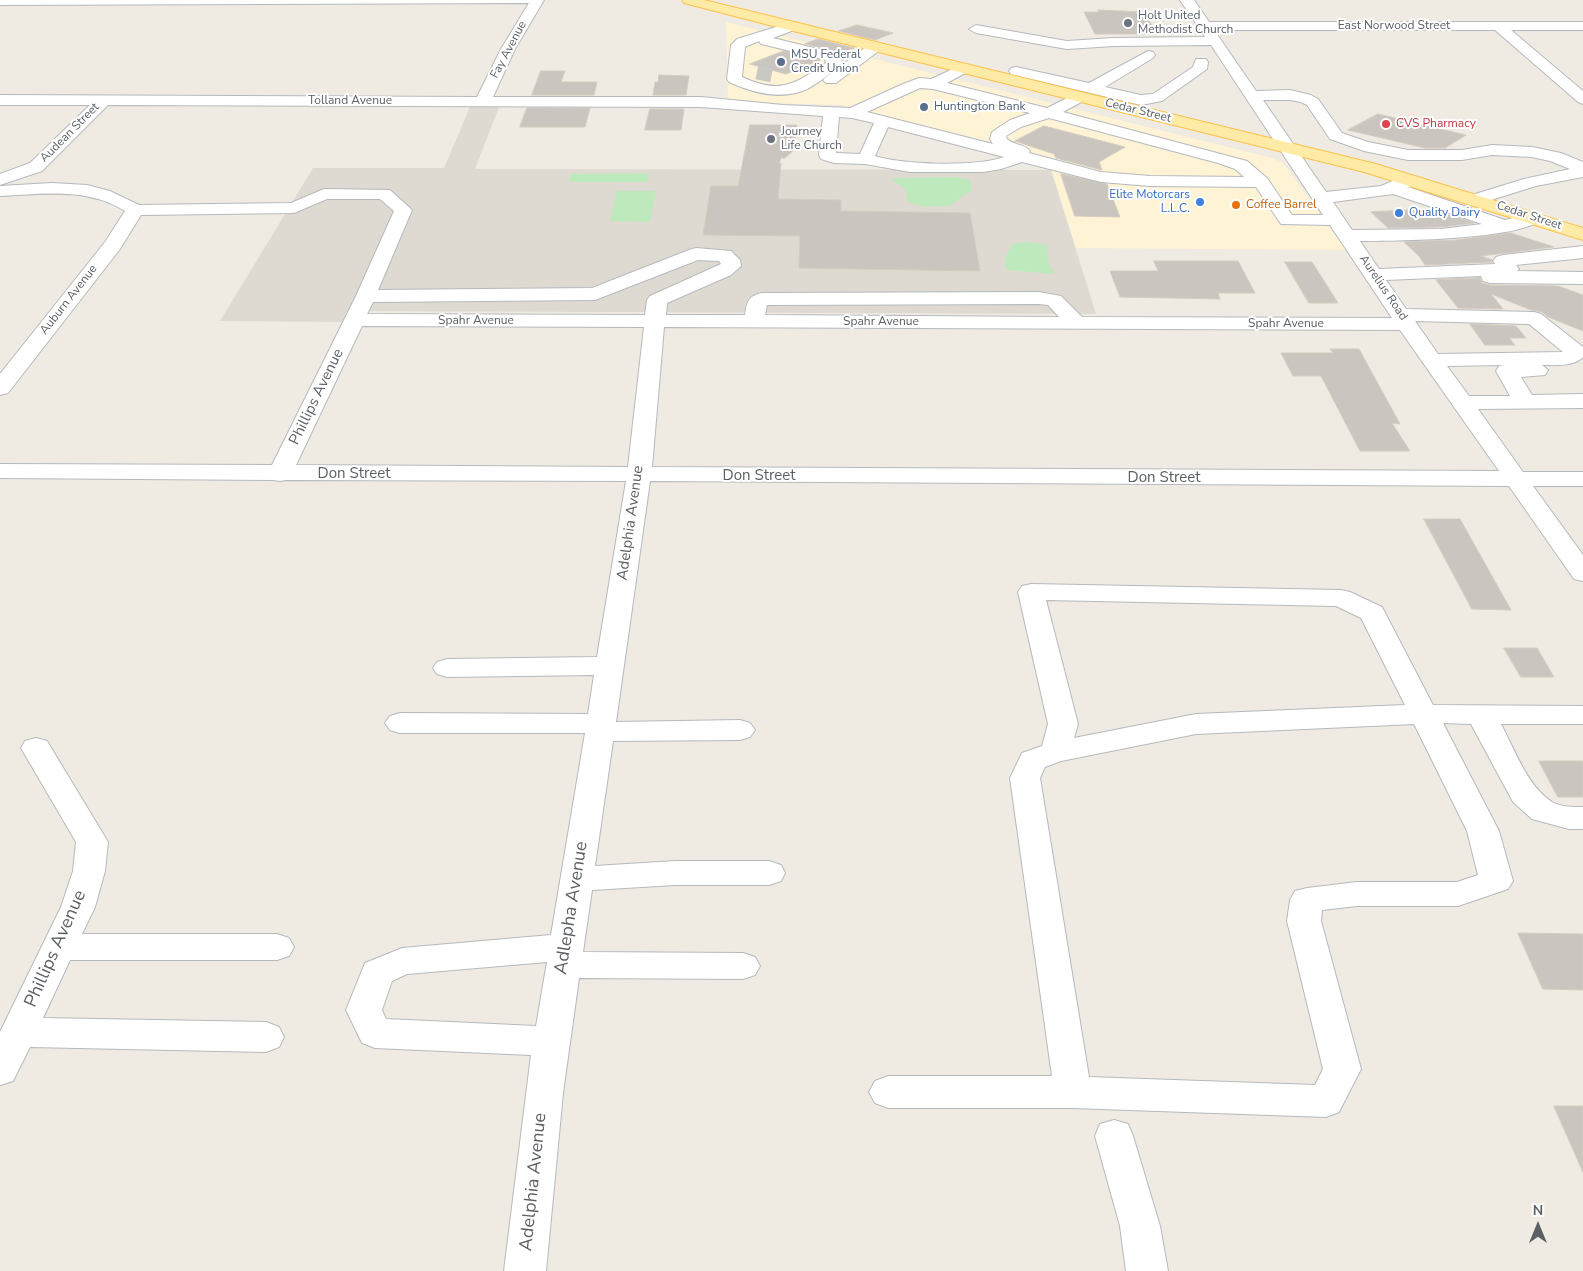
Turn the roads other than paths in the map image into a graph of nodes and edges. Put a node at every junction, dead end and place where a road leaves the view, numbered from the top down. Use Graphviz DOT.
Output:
graph roads {
  1 [pos="525,0"];
  2 [pos="537,0"];
  3 [pos="690,0"];
  4 [pos="1187,0"];
  5 [pos="0,1"];
  6 [pos="1205,26"];
  7 [pos="1498,26"];
  8 [pos="1583,26"];
  9 [pos="789,27"];
  10 [pos="976,29"];
  11 [pos="765,35"];
  12 [pos="1216,41"];
  13 [pos="1131,42"];
  14 [pos="1182,42"];
  15 [pos="1067,45"];
  16 [pos="1083,45"];
  17 [pos="875,47"];
  18 [pos="1097,57"];
  19 [pos="1194,61"];
  20 [pos="1231,64"];
  21 [pos="964,68"];
  22 [pos="1016,71"];
  23 [pos="1072,71"];
  24 [pos="772,75"];
  25 [pos="1002,78"];
  26 [pos="832,80"];
  27 [pos="1056,80"];
  28 [pos="803,84"];
  29 [pos="933,84"];
  30 [pos="1143,86"];
  31 [pos="1086,93"];
  32 [pos="1127,96"];
  33 [pos="1253,96"];
  34 [pos="1583,99"];
  35 [pos="0,100"];
  36 [pos="104,100"];
  37 [pos="482,101"];
  38 [pos="831,113"];
  39 [pos="852,113"];
  40 [pos="1050,113"];
  41 [pos="883,120"];
  42 [pos="1164,143"];
  43 [pos="1288,147"];
  44 [pos="1020,157"];
  45 [pos="866,159"];
  46 [pos="36,167"];
  47 [pos="1583,168"];
  48 [pos="1121,170"];
  49 [pos="1583,172"];
  50 [pos="1255,177"];
  51 [pos="0,180"];
  52 [pos="1410,180"];
  53 [pos="1393,188"];
  54 [pos="88,189"];
  55 [pos="0,191"];
  56 [pos="1322,198"];
  57 [pos="1478,200"];
  58 [pos="135,210"];
  59 [pos="1533,218"];
  60 [pos="1505,226"];
  61 [pos="1342,228"];
  62 [pos="1583,234"];
  63 [pos="1583,252"];
  64 [pos="1478,270"];
  65 [pos="1374,275"];
  66 [pos="1583,278"];
  67 [pos="366,296"];
  68 [pos="354,320"];
  69 [pos="1404,320"];
  70 [pos="655,321"];
  71 [pos="754,321"];
  72 [pos="1077,323"];
  73 [pos="1432,360"];
  74 [pos="1583,370"];
  75 [pos="0,388"];
  76 [pos="1583,401"];
  77 [pos="1524,402"];
  78 [pos="1463,403"];
  79 [pos="0,471"];
  80 [pos="280,474"];
  81 [pos="639,476"];
  82 [pos="1517,479"];
  83 [pos="1583,479"];
  84 [pos="1583,573"];
  85 [pos="609,666"];
  86 [pos="447,668"];
  87 [pos="1423,714"];
  88 [pos="1480,714"];
  89 [pos="1583,715"];
  90 [pos="400,722"];
  91 [pos="600,728"];
  92 [pos="740,730"];
  93 [pos="36,748"];
  94 [pos="1055,752"];
  95 [pos="1583,818"];
  96 [pos="769,872"];
  97 [pos="577,880"];
  98 [pos="59,948"];
  99 [pos="277,948"];
  100 [pos="565,956"];
  101 [pos="743,966"];
  102 [pos="18,1032"];
  103 [pos="266,1037"];
  104 [pos="552,1041"];
  105 [pos="0,1070"];
  106 [pos="888,1092"];
  107 [pos="1072,1092"];
  108 [pos="544,1093"];
  109 [pos="1114,1136"];
  110 [pos="525,1271"];
  111 [pos="1147,1271"];
  1 -- 5 [label="street"];
  2 -- 37 [label="street, Fay Avenue"];
  3 -- 9 [label="main road, Cedar Street"];
  4 -- 6 [label="street, Aurelius Road"];
  6 -- 7 [label="street, East Norwood Street"];
  6 -- 12 [label="street, Aurelius Road"];
  7 -- 8 [label="street, East Norwood Street"];
  7 -- 34 [label="street"];
  9 -- 11 [label="street"];
  9 -- 17 [label="main road, Cedar Street"];
  10 -- 15 [label="street"];
  11 -- 28 [label="street"];
  11 -- 28 [label="street"];
  12 -- 14 [label="street"];
  12 -- 20 [label="street, Aurelius Road"];
  13 -- 14 [label="street"];
  13 -- 16 [label="street"];
  13 -- 31 [label="street"];
  14 -- 19 [label="street"];
  15 -- 16 [label="street"];
  15 -- 22 [label="street"];
  16 -- 18 [label="street"];
  17 -- 21 [label="main road, Cedar Street"];
  17 -- 26 [label="street"];
  19 -- 20 [label="street"];
  19 -- 32 [label="street"];
  20 -- 33 [label="street, Aurelius Road"];
  21 -- 25 [label="main road, Cedar Street"];
  21 -- 29 [label="street"];
  22 -- 25 [label="street"];
  22 -- 27 [label="street"];
  23 -- 27 [label="street"];
  24 -- 28 [label="street"];
  25 -- 31 [label="main road, Cedar Street"];
  27 -- 31 [label="street"];
  29 -- 39 [label="street"];
  29 -- 40 [label="street"];
  30 -- 32 [label="street"];
  31 -- 32 [label="street"];
  31 -- 40 [label="street"];
  31 -- 43 [label="main road, Cedar Street"];
  33 -- 43 [label="street, Aurelius Road"];
  33 -- 47 [label="street"];
  35 -- 36 [label="street, Tolland Avenue"];
  36 -- 37 [label="street, Tolland Avenue"];
  36 -- 46 [label="street, Audean Street"];
  37 -- 38 [label="street, Tolland Avenue"];
  38 -- 39 [label="street, Tolland Avenue"];
  38 -- 45 [label="street"];
  39 -- 41 [label="street"];
  40 -- 42 [label="street"];
  40 -- 48 [label="street"];
  41 -- 44 [label="street"];
  41 -- 45 [label="street"];
  42 -- 48 [label="street"];
  42 -- 50 [label="street"];
  43 -- 52 [label="main road, Cedar Street"];
  43 -- 56 [label="street, Aurelius Road"];
  44 -- 45 [label="street"];
  44 -- 50 [label="street"];
  46 -- 51 [label="street"];
  46 -- 54 [label="street"];
  48 -- 50 [label="street"];
  49 -- 57 [label="street"];
  50 -- 61 [label="street"];
  52 -- 53 [label="street"];
  52 -- 57 [label="main road, Cedar Street"];
  53 -- 56 [label="street"];
  53 -- 60 [label="street"];
  54 -- 55 [label="street"];
  54 -- 58 [label="street"];
  56 -- 61 [label="street, Aurelius Road"];
  57 -- 59 [label="main road, Cedar Street"];
  58 -- 67 [label="street, Phillips Avenue"];
  58 -- 75 [label="street, Auburn Avenue"];
  59 -- 60 [label="street"];
  59 -- 62 [label="main road, Cedar Street"];
  60 -- 61 [label="street"];
  61 -- 65 [label="street, Aurelius Road"];
  63 -- 64 [label="street"];
  64 -- 65 [label="street"];
  64 -- 66 [label="street"];
  65 -- 69 [label="street, Aurelius Road"];
  67 -- 68 [label="street, Phillips Avenue"];
  67 -- 70 [label="street, Adelphia Avenue"];
  68 -- 70 [label="street, Spahr Avenue"];
  68 -- 80 [label="street, Phillips Avenue"];
  69 -- 72 [label="street, Spahr Avenue"];
  69 -- 73 [label="street, Aurelius Road"];
  69 -- 73 [label="street, Spahr Avenue"];
  70 -- 71 [label="street, Spahr Avenue"];
  70 -- 81 [label="street, Adelphia Avenue"];
  71 -- 72 [label="street, Spahr Avenue"];
  71 -- 72 [label="street"];
  73 -- 78 [label="street, Aurelius Road"];
  74 -- 77 [label="street"];
  76 -- 77 [label="street"];
  77 -- 78 [label="street"];
  78 -- 82 [label="street, Aurelius Road"];
  79 -- 80 [label="street, Don Street"];
  80 -- 81 [label="street, Don Street"];
  81 -- 82 [label="street, Don Street"];
  81 -- 85 [label="street, Adelphia Avenue"];
  82 -- 83 [label="street, Don Street"];
  82 -- 84 [label="street, Aurelius Road"];
  85 -- 86 [label="street"];
  85 -- 91 [label="street, Adelphia Avenue"];
  87 -- 88 [label="street"];
  87 -- 94 [label="street"];
  87 -- 94 [label="street"];
  87 -- 107 [label="street"];
  88 -- 89 [label="street"];
  88 -- 95 [label="street"];
  90 -- 91 [label="street"];
  91 -- 92 [label="street"];
  91 -- 97 [label="street, Adlepha Avenue"];
  93 -- 98 [label="street, Phillips Avenue"];
  94 -- 107 [label="street"];
  96 -- 97 [label="street"];
  97 -- 100 [label="street, Adlepha Avenue"];
  98 -- 99 [label="street"];
  98 -- 102 [label="street, Phillips Avenue"];
  100 -- 101 [label="street"];
  100 -- 104 [label="street, Adlepha Avenue"];
  100 -- 104 [label="street"];
  102 -- 103 [label="street"];
  102 -- 105 [label="street, Phillips Avenue"];
  104 -- 108 [label="street, Adlepha Avenue"];
  106 -- 107 [label="street"];
  108 -- 110 [label="street, Adelphia Avenue"];
  109 -- 111 [label="street"];
}
